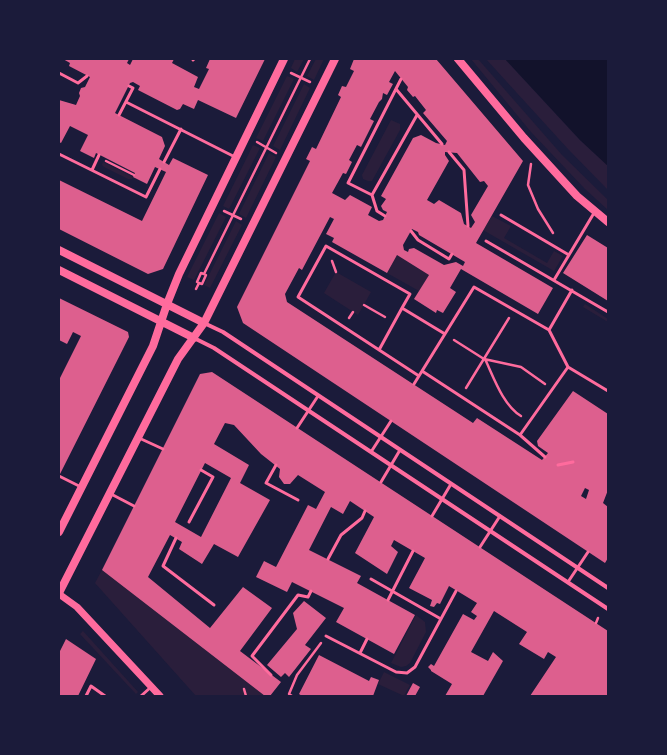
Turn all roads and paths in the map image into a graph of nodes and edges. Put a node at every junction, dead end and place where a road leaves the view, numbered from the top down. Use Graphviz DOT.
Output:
graph roads {
  1 [pos="284,59"];
  2 [pos="310,59"];
  3 [pos="335,59"];
  4 [pos="458,59"];
  5 [pos="280,68"];
  6 [pos="59,73"];
  7 [pos="87,76"];
  8 [pos="301,78"];
  9 [pos="401,79"];
  10 [pos="129,86"];
  11 [pos="321,88"];
  12 [pos="396,89"];
  13 [pos="126,102"];
  14 [pos="119,115"];
  15 [pos="417,115"];
  16 [pos="181,129"];
  17 [pos="246,136"];
  18 [pos="442,144"];
  19 [pos="266,147"];
  20 [pos="449,152"];
  21 [pos="59,154"];
  22 [pos="99,156"];
  23 [pos="236,157"];
  24 [pos="286,158"];
  25 [pos="164,162"];
  26 [pos="531,164"];
  27 [pos="160,169"];
  28 [pos="92,170"];
  29 [pos="134,175"];
  30 [pos="372,195"];
  31 [pos="213,205"];
  32 [pos="595,212"];
  33 [pos="233,215"];
  34 [pos="500,215"];
  35 [pos="385,216"];
  36 [pos="608,222"];
  37 [pos="253,226"];
  38 [pos="468,226"];
  39 [pos="411,231"];
  40 [pos="554,235"];
  41 [pos="486,241"];
  42 [pos="59,250"];
  43 [pos="452,254"];
  44 [pos="569,255"];
  45 [pos="59,270"];
  46 [pos="204,274"];
  47 [pos="554,280"];
  48 [pos="199,283"];
  49 [pos="196,289"];
  50 [pos="572,290"];
  51 [pos="167,304"];
  52 [pos="364,304"];
  53 [pos="402,308"];
  54 [pos="514,310"];
  55 [pos="608,312"];
  56 [pos="161,321"];
  57 [pos="394,322"];
  58 [pos="204,323"];
  59 [pos="549,330"];
  60 [pos="445,334"];
  61 [pos="194,338"];
  62 [pos="379,350"];
  63 [pos="484,359"];
  64 [pos="568,367"];
  65 [pos="422,371"];
  66 [pos="419,376"];
  67 [pos="414,384"];
  68 [pos="553,389"];
  69 [pos="608,391"];
  70 [pos="318,396"];
  71 [pos="461,397"];
  72 [pos="309,410"];
  73 [pos="391,421"];
  74 [pos="529,422"];
  75 [pos="297,428"];
  76 [pos="520,435"];
  77 [pos="138,437"];
  78 [pos="381,437"];
  79 [pos="163,449"];
  80 [pos="400,450"];
  81 [pos="371,452"];
  82 [pos="545,457"];
  83 [pos="573,462"];
  84 [pos="276,465"];
  85 [pos="391,465"];
  86 [pos="558,465"];
  87 [pos="202,470"];
  88 [pos="59,476"];
  89 [pos="381,482"];
  90 [pos="452,484"];
  91 [pos="81,488"];
  92 [pos="109,493"];
  93 [pos="442,499"];
  94 [pos="298,500"];
  95 [pos="134,506"];
  96 [pos="366,511"];
  97 [pos="432,516"];
  98 [pos="500,516"];
  99 [pos="189,522"];
  100 [pos="491,531"];
  101 [pos="59,532"];
  102 [pos="176,538"];
  103 [pos="480,547"];
  104 [pos="413,551"];
  105 [pos="588,552"];
  106 [pos="328,559"];
  107 [pos="577,568"];
  108 [pos="371,579"];
  109 [pos="568,582"];
  110 [pos="608,588"];
  111 [pos="456,590"];
  112 [pos="310,591"];
  113 [pos="392,591"];
  114 [pos="59,594"];
  115 [pos="388,600"];
  116 [pos="214,605"];
  117 [pos="608,609"];
  118 [pos="598,618"];
  119 [pos="441,619"];
  120 [pos="596,623"];
  121 [pos="326,636"];
  122 [pos="367,639"];
  123 [pos="360,653"];
  124 [pos="271,675"];
  125 [pos="151,687"];
  126 [pos="244,688"];
  127 [pos="290,695"];
  128 [pos="86,696"];
  129 [pos="105,696"];
  130 [pos="140,696"];
  131 [pos="160,696"];
  132 [pos="246,696"];
  1 -- 5 [label="main road"];
  2 -- 8 [label="path"];
  3 -- 11 [label="main road"];
  4 -- 32 [label="main road"];
  5 -- 8 [label="path"];
  5 -- 17 [label="main road"];
  6 -- 7 [label="lane"];
  8 -- 11 [label="path"];
  8 -- 19 [label="path"];
  9 -- 12 [label="lane"];
  10 -- 13 [label="lane"];
  11 -- 24 [label="main road"];
  12 -- 15 [label="lane"];
  12 -- 30 [label="lane"];
  13 -- 14 [label="lane"];
  13 -- 16 [label="lane"];
  15 -- 18 [label="lane"];
  15 -- 30 [label="lane"];
  16 -- 23 [label="lane"];
  16 -- 25 [label="lane"];
  17 -- 19 [label="path"];
  17 -- 23 [label="main road"];
  19 -- 24 [label="path"];
  19 -- 33 [label="path"];
  20 -- 38 [label="lane"];
  21 -- 28 [label="lane"];
  22 -- 28 [label="lane"];
  22 -- 29 [label="path"];
  23 -- 31 [label="main road"];
  24 -- 37 [label="main road"];
  26 -- 40 [label="path"];
  27 -- 28 [label="lane"];
  30 -- 35 [label="lane"];
  31 -- 33 [label="path"];
  31 -- 51 [label="main road"];
  32 -- 36 [label="main road"];
  32 -- 44 [label="lane"];
  33 -- 37 [label="path"];
  33 -- 46 [label="path"];
  34 -- 44 [label="lane"];
  37 -- 58 [label="main road"];
  39 -- 43 [label="lane"];
  41 -- 47 [label="lane"];
  42 -- 51 [label="main road"];
  44 -- 47 [label="lane"];
  45 -- 56 [label="main road"];
  46 -- 48 [label="path"];
  46 -- 48 [label="path"];
  47 -- 50 [label="lane"];
  48 -- 49 [label="path"];
  50 -- 55 [label="lane"];
  50 -- 59 [label="lane"];
  51 -- 56 [label="main road"];
  51 -- 58 [label="main road"];
  52 -- 57 [label="path"];
  53 -- 57 [label="lane"];
  53 -- 60 [label="lane"];
  53 -- 62 [label="lane"];
  54 -- 59 [label="lane"];
  54 -- 60 [label="lane"];
  54 -- 63 [label="path"];
  56 -- 61 [label="main road"];
  56 -- 91 [label="main road"];
  57 -- 62 [label="lane"];
  58 -- 61 [label="main road"];
  58 -- 70 [label="street"];
  59 -- 64 [label="lane"];
  60 -- 63 [label="path"];
  60 -- 65 [label="lane"];
  61 -- 72 [label="street"];
  61 -- 77 [label="main road"];
  62 -- 66 [label="lane"];
  63 -- 68 [label="path"];
  63 -- 71 [label="path"];
  63 -- 74 [label="path"];
  64 -- 68 [label="lane"];
  64 -- 69 [label="lane"];
  65 -- 66 [label="lane"];
  65 -- 71 [label="lane"];
  66 -- 67 [label="lane"];
  68 -- 74 [label="lane"];
  70 -- 72 [label="lane"];
  70 -- 78 [label="street"];
  71 -- 76 [label="lane"];
  72 -- 75 [label="lane"];
  72 -- 81 [label="street"];
  73 -- 78 [label="lane"];
  74 -- 76 [label="lane"];
  76 -- 82 [label="lane"];
  77 -- 79 [label="lane"];
  77 -- 92 [label="main road"];
  78 -- 80 [label="street"];
  78 -- 81 [label="lane"];
  80 -- 85 [label="lane"];
  80 -- 90 [label="street"];
  81 -- 85 [label="street"];
  83 -- 86 [label="lane"];
  84 -- 94 [label="lane"];
  85 -- 89 [label="lane"];
  85 -- 93 [label="street"];
  87 -- 99 [label="lane"];
  88 -- 91 [label="lane"];
  90 -- 93 [label="lane"];
  90 -- 98 [label="street"];
  91 -- 101 [label="main road"];
  92 -- 95 [label="lane"];
  92 -- 114 [label="main road"];
  93 -- 97 [label="lane"];
  93 -- 100 [label="street"];
  96 -- 106 [label="lane"];
  98 -- 100 [label="lane"];
  98 -- 107 [label="street"];
  100 -- 103 [label="lane"];
  100 -- 109 [label="street"];
  102 -- 116 [label="lane"];
  104 -- 113 [label="lane"];
  105 -- 107 [label="lane"];
  107 -- 109 [label="lane"];
  107 -- 110 [label="street"];
  108 -- 113 [label="lane"];
  109 -- 117 [label="street"];
  111 -- 119 [label="lane"];
  112 -- 124 [label="lane"];
  113 -- 115 [label="lane"];
  113 -- 119 [label="lane"];
  114 -- 125 [label="street"];
  118 -- 120 [label="path"];
  119 -- 123 [label="lane"];
  121 -- 123 [label="lane"];
  121 -- 127 [label="path"];
  122 -- 123 [label="lane"];
  125 -- 130 [label="lane"];
  125 -- 131 [label="street"];
  126 -- 132 [label="path"];
  128 -- 129 [label="lane"];
}
